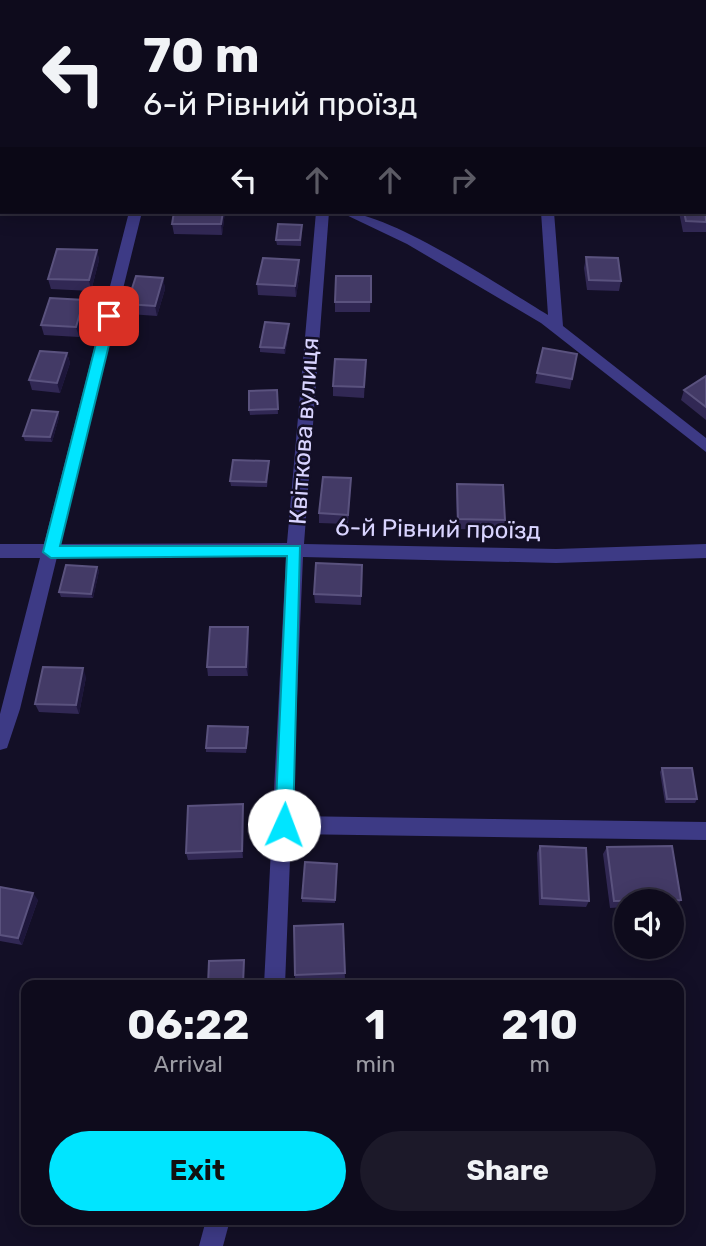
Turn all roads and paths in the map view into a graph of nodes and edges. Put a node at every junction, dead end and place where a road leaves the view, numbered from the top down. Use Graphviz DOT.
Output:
graph roads {
  1 [pos="135,214"];
  2 [pos="323,214"];
  3 [pos="351,214"];
  4 [pos="548,214"];
  5 [pos="556,328"];
  6 [pos="706,446"];
  7 [pos="295,550"];
  8 [pos="0,551"];
  9 [pos="706,551"];
  10 [pos="51,552"];
  11 [pos="0,741"];
  12 [pos="284,825"];
  13 [pos="706,831"];
  14 [pos="274,980"];
  15 [pos="217,1225"];
  16 [pos="211,1246"];
  1 -- 10 [label="street"];
  2 -- 7 [label="street, Квіткова вулиця"];
  3 -- 5 [label="street"];
  4 -- 5 [label="street"];
  5 -- 6 [label="street"];
  7 -- 9 [label="street, 6-й Рівний проїзд"];
  7 -- 10 [label="street, 6-й Рівний проїзд"];
  7 -- 12 [label="street, Квіткова вулиця"];
  8 -- 10 [label="street, 6-й Рівний проїзд"];
  10 -- 11 [label="street"];
  12 -- 13 [label="street"];
  12 -- 14 [label="street, Квіткова вулиця"];
  15 -- 16 [label="street"];
}
